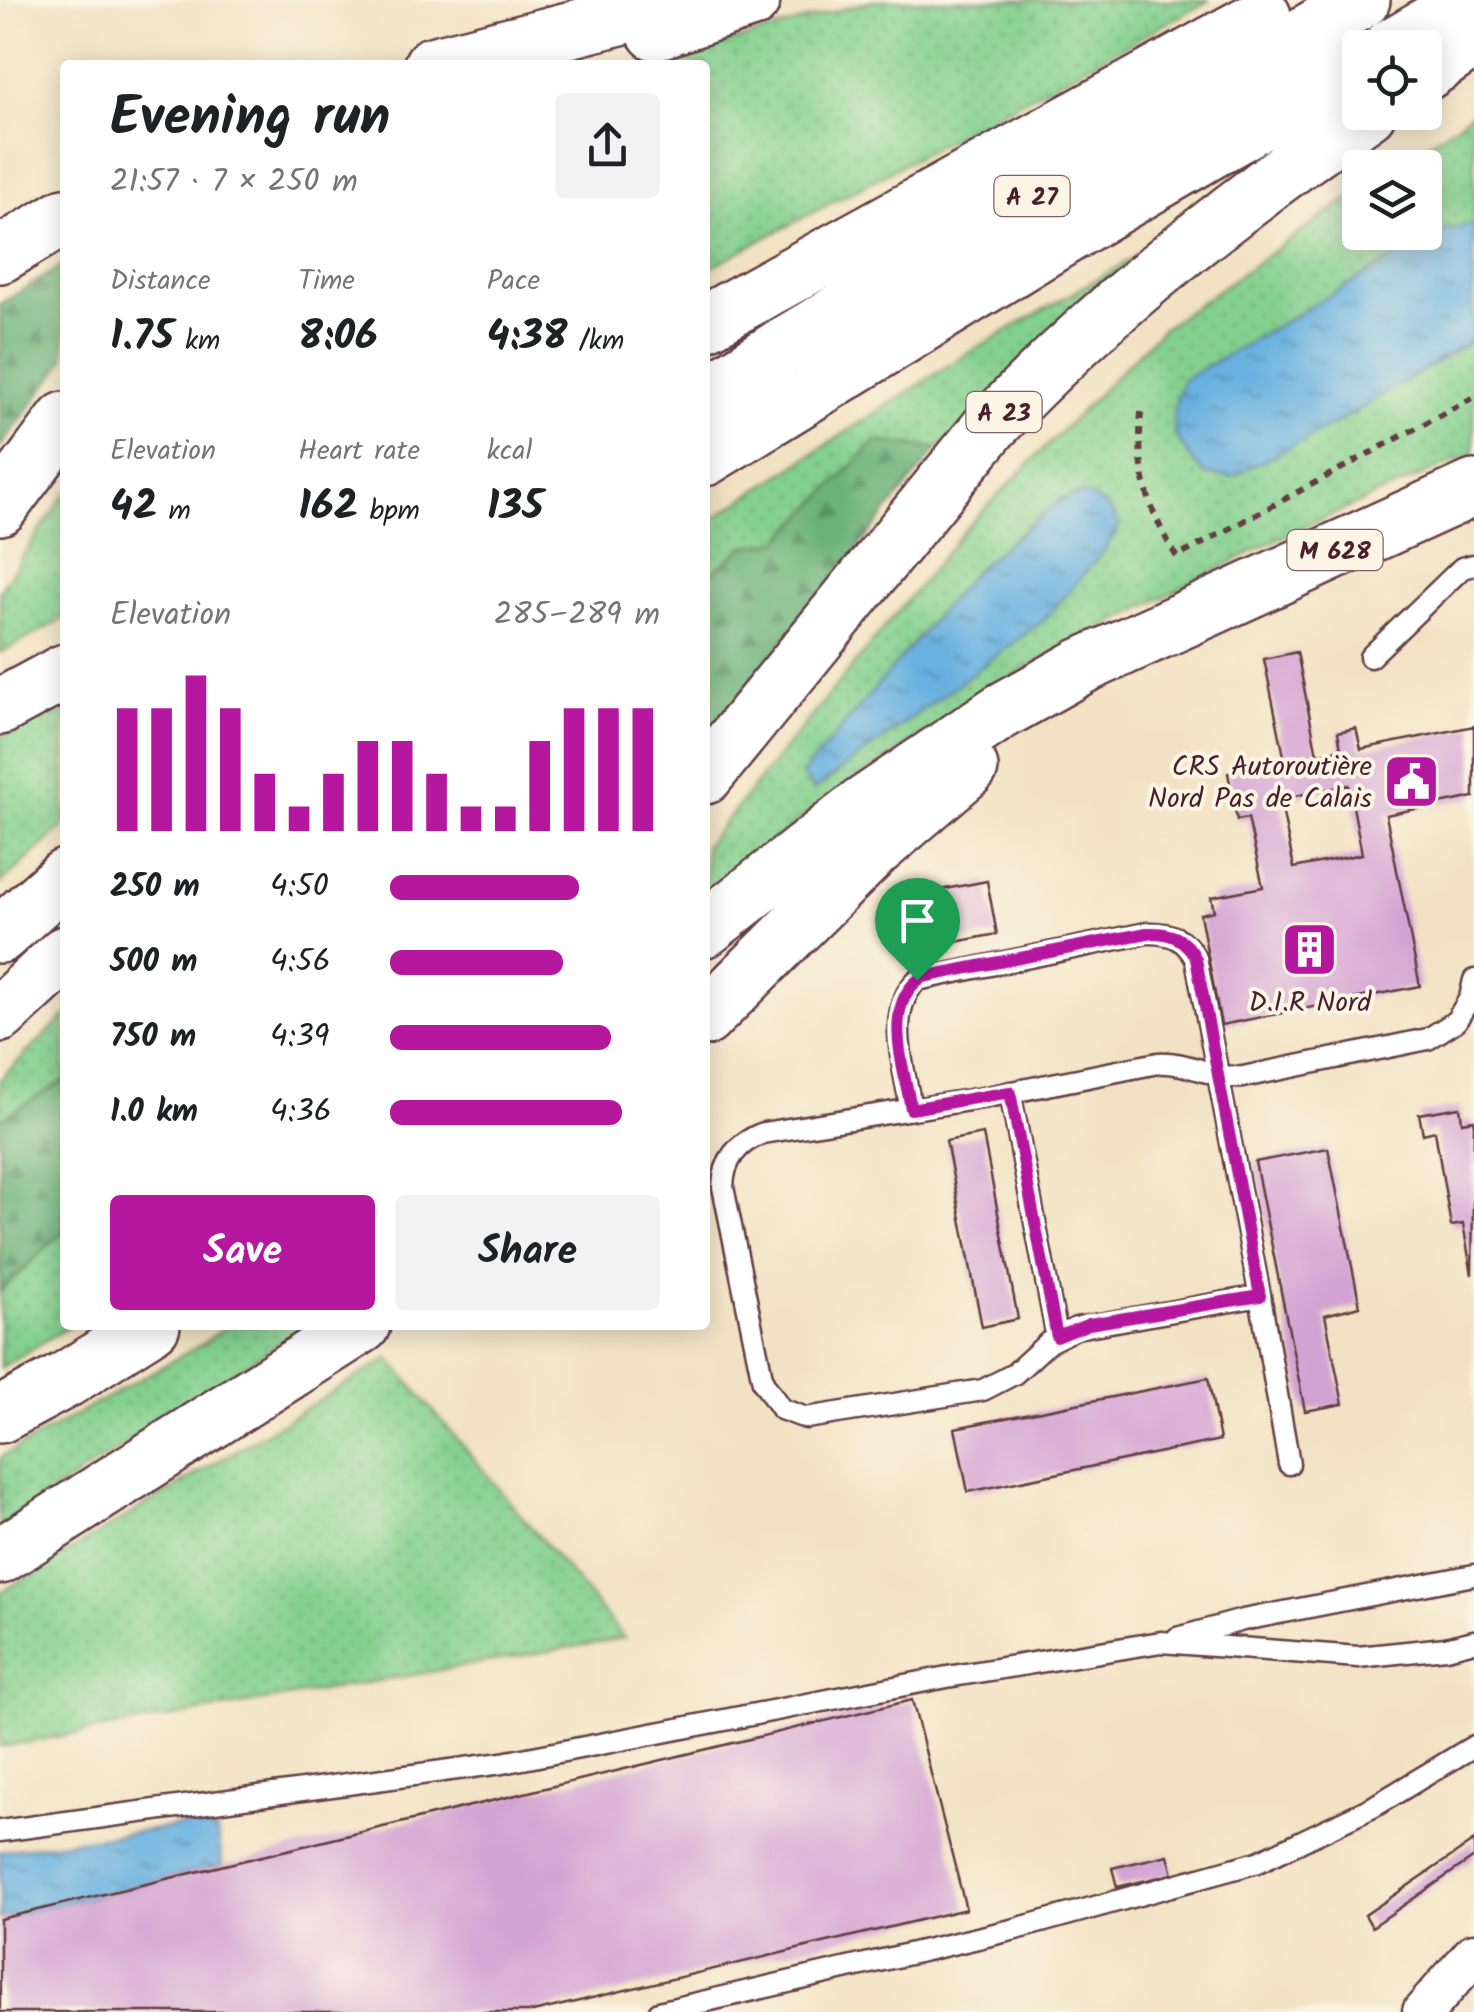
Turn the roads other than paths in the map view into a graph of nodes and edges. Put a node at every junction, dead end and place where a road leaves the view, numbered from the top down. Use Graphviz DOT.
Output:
graph roads {
  1 [pos="686,0"];
  2 [pos="752,0"];
  3 [pos="1292,0"];
  4 [pos="1362,0"];
  5 [pos="1470,0"];
  6 [pos="1419,30"];
  7 [pos="1474,39"];
  8 [pos="452,60"];
  9 [pos="577,60"];
  10 [pos="1442,61"];
  11 [pos="1342,74"];
  12 [pos="1343,130"];
  13 [pos="60,219"];
  14 [pos="0,255"];
  15 [pos="710,320"];
  16 [pos="710,393"];
  17 [pos="60,427"];
  18 [pos="710,455"];
  19 [pos="1474,488"];
  20 [pos="0,507"];
  21 [pos="1474,566"];
  22 [pos="1196,615"];
  23 [pos="1370,657"];
  24 [pos="60,675"];
  25 [pos="0,707"];
  26 [pos="710,770"];
  27 [pos="60,882"];
  28 [pos="710,925"];
  29 [pos="0,935"];
  30 [pos="60,959"];
  31 [pos="1474,980"];
  32 [pos="710,1013"];
  33 [pos="0,1014"];
  34 [pos="1218,1076"];
  35 [pos="1010,1092"];
  36 [pos="911,1109"];
  37 [pos="1260,1296"];
  38 [pos="149,1330"];
  39 [pos="354,1330"];
  40 [pos="1057,1337"];
  41 [pos="0,1415"];
  42 [pos="1290,1464"];
  43 [pos="0,1556"];
  44 [pos="1474,1574"];
  45 [pos="1474,1641"];
  46 [pos="1161,1642"];
  47 [pos="1474,1746"];
  48 [pos="0,1831"];
  49 [pos="1474,1954"];
  50 [pos="659,2012"];
  51 [pos="1423,2012"];
  1 -- 8 [label="highway"];
  2 -- 9 [label="highway"];
  3 -- 15 [label="highway"];
  4 -- 16 [label="highway, A 27"];
  5 -- 6 [label="highway"];
  7 -- 10 [label="highway"];
  11 -- 18 [label="highway, A 27"];
  12 -- 26 [label="highway, A 23"];
  13 -- 14 [label="highway"];
  17 -- 20 [label="highway"];
  19 -- 22 [label="highway, M 628"];
  21 -- 23 [label="lane"];
  22 -- 28 [label="highway"];
  22 -- 32 [label="highway"];
  24 -- 25 [label="highway"];
  27 -- 29 [label="highway"];
  30 -- 33 [label="highway"];
  31 -- 34 [label="lane"];
  34 -- 35 [label="lane"];
  34 -- 36 [label="lane"];
  34 -- 37 [label="lane"];
  35 -- 36 [label="lane"];
  35 -- 40 [label="lane"];
  36 -- 40 [label="lane"];
  37 -- 40 [label="lane"];
  37 -- 42 [label="lane"];
  38 -- 41 [label="highway"];
  39 -- 43 [label="highway"];
  44 -- 46 [label="lane"];
  45 -- 46 [label="lane"];
  46 -- 48 [label="lane"];
  47 -- 50 [label="lane"];
  49 -- 51 [label="street"];
}
